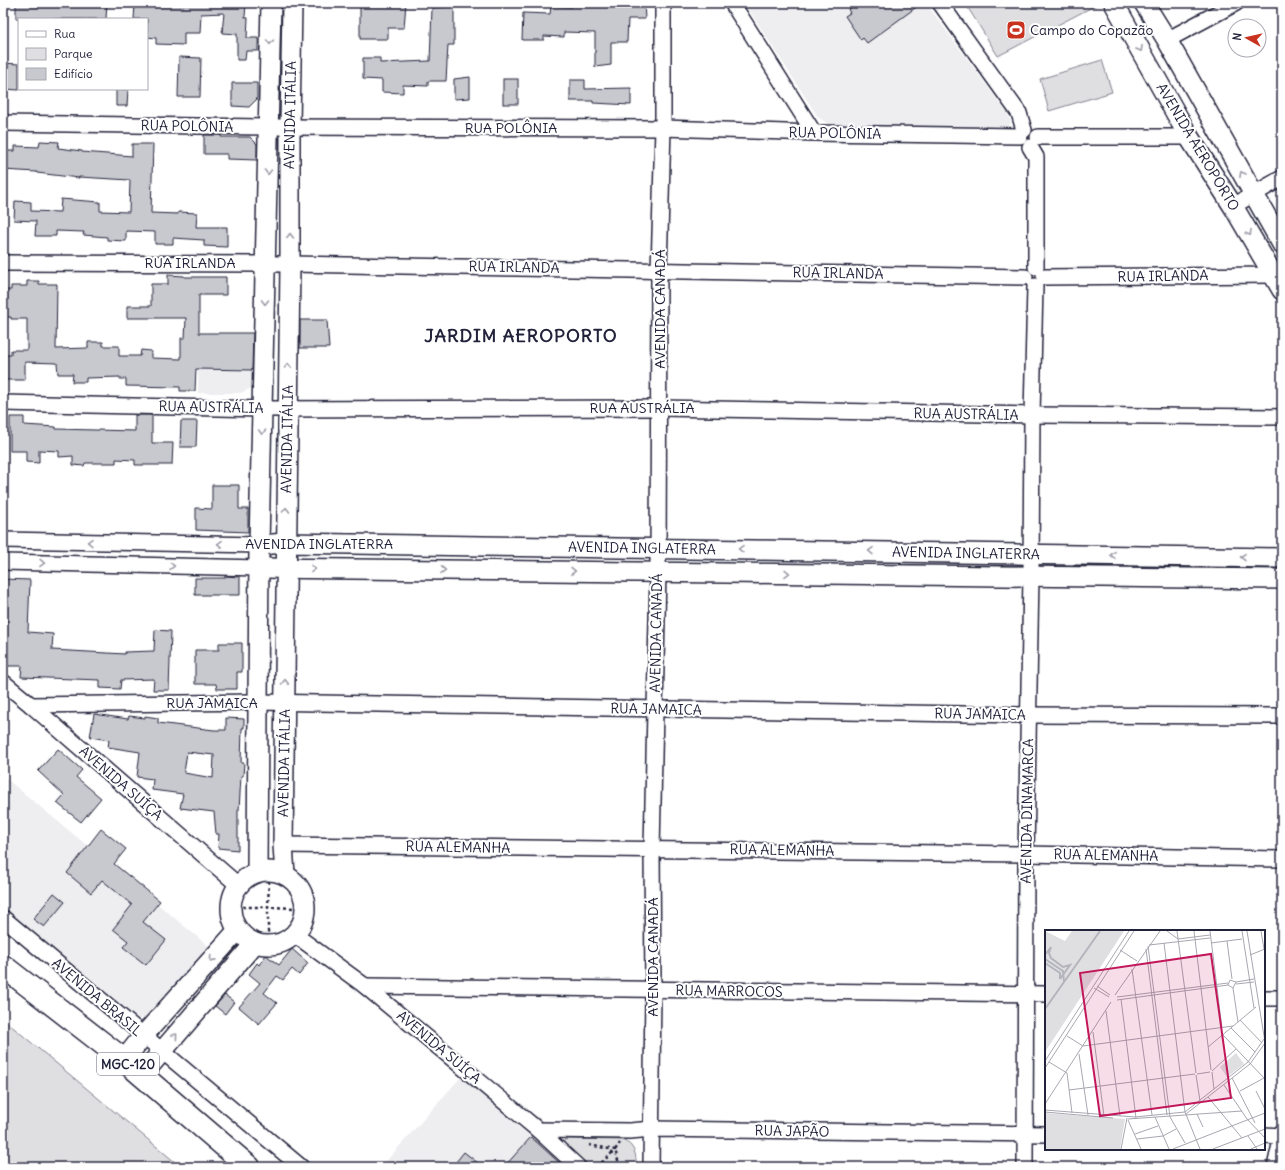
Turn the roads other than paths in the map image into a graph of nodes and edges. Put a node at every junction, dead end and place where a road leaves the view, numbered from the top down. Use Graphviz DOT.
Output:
graph roads {
  1 [pos="271,3"];
  2 [pos="292,3"];
  3 [pos="663,3"];
  4 [pos="732,3"];
  5 [pos="940,3"];
  6 [pos="1114,3"];
  7 [pos="1144,3"];
  8 [pos="1236,3"];
  9 [pos="1167,40"];
  10 [pos="3,123"];
  11 [pos="290,127"];
  12 [pos="268,128"];
  13 [pos="663,128"];
  14 [pos="814,133"];
  15 [pos="1022,133"];
  16 [pos="1190,137"];
  17 [pos="1034,142"];
  18 [pos="1282,178"];
  19 [pos="1253,194"];
  20 [pos="1233,206"];
  21 [pos="1282,244"];
  22 [pos="3,263"];
  23 [pos="266,264"];
  24 [pos="290,264"];
  25 [pos="659,270"];
  26 [pos="1035,277"];
  27 [pos="1279,279"];
  28 [pos="3,403"];
  29 [pos="288,408"];
  30 [pos="659,408"];
  31 [pos="263,409"];
  32 [pos="1032,415"];
  33 [pos="1282,418"];
  34 [pos="3,540"];
  35 [pos="286,543"];
  36 [pos="259,544"];
  37 [pos="657,548"];
  38 [pos="1031,554"];
  39 [pos="1282,558"];
  40 [pos="3,562"];
  41 [pos="260,568"];
  42 [pos="286,568"];
  43 [pos="658,572"];
  44 [pos="1031,576"];
  45 [pos="1282,579"];
  46 [pos="3,682"];
  47 [pos="257,702"];
  48 [pos="284,703"];
  49 [pos="31,705"];
  50 [pos="654,709"];
  51 [pos="1028,715"];
  52 [pos="1282,716"];
  53 [pos="283,844"];
  54 [pos="652,849"];
  55 [pos="1026,854"];
  56 [pos="1282,859"];
  57 [pos="270,873"];
  58 [pos="238,885"];
  59 [pos="3,918"];
  60 [pos="238,930"];
  61 [pos="294,934"];
  62 [pos="262,944"];
  63 [pos="3,966"];
  64 [pos="365,986"];
  65 [pos="653,990"];
  66 [pos="1025,994"];
  67 [pos="1045,994"];
  68 [pos="1265,998"];
  69 [pos="1282,998"];
  70 [pos="143,1036"];
  71 [pos="163,1051"];
  72 [pos="124,1060"];
  73 [pos="141,1076"];
  74 [pos="652,1129"];
  75 [pos="538,1130"];
  76 [pos="1025,1134"];
  77 [pos="1045,1134"];
  78 [pos="1265,1135"];
  79 [pos="1282,1136"];
  80 [pos="1282,1145"];
  81 [pos="248,1167"];
  82 [pos="301,1167"];
  83 [pos="578,1167"];
  84 [pos="651,1167"];
  85 [pos="1024,1167"];
  86 [pos="1277,1167"];
  1 -- 12 [label="street, AVENIDA ITÁLIA, one-way"];
  2 -- 11 [label="street, AVENIDA ITÁLIA"];
  3 -- 13 [label="street, AVENIDA CANADÁ"];
  4 -- 14 [label="street"];
  5 -- 15 [label="street"];
  6 -- 16 [label="street, AVENIDA AEROPORTO, one-way"];
  7 -- 9 [label="street, AVENIDA AEROPORTO"];
  8 -- 9 [label="street"];
  19 -- 9 [label="street, AVENIDA AEROPORTO, one-way"];
  10 -- 12 [label="street, RUA POLÔNIA"];
  11 -- 12 [label="street, RUA POLÔNIA"];
  11 -- 13 [label="street, RUA POLÔNIA"];
  24 -- 11 [label="street, AVENIDA ITÁLIA, one-way"];
  12 -- 23 [label="street, AVENIDA ITÁLIA, one-way"];
  13 -- 14 [label="street, RUA POLÔNIA"];
  13 -- 25 [label="street, AVENIDA CANADÁ"];
  14 -- 15 [label="street, RUA POLÔNIA"];
  15 -- 17 [label="street"];
  16 -- 17 [label="street"];
  16 -- 20 [label="street, AVENIDA AEROPORTO"];
  17 -- 26 [label="street, AVENIDA DINAMARCA"];
  18 -- 19 [label="street"];
  19 -- 20 [label="street"];
  19 -- 21 [label="street, AVENIDA AEROPORTO"];
  20 -- 27 [label="street, AVENIDA AEROPORTO, one-way"];
  22 -- 23 [label="street, RUA IRLANDA"];
  23 -- 24 [label="street, RUA IRLANDA"];
  23 -- 31 [label="street, AVENIDA ITÁLIA, one-way"];
  24 -- 25 [label="street, RUA IRLANDA"];
  29 -- 24 [label="street, AVENIDA ITÁLIA, one-way"];
  25 -- 26 [label="street, RUA IRLANDA"];
  25 -- 30 [label="street, AVENIDA CANADÁ"];
  26 -- 27 [label="street, RUA IRLANDA"];
  26 -- 32 [label="street, AVENIDA DINAMARCA"];
  28 -- 31 [label="street, RUA AUSTRÁLIA"];
  29 -- 30 [label="street, RUA AUSTRÁLIA"];
  29 -- 31 [label="street, RUA AUSTRÁLIA"];
  35 -- 29 [label="street, AVENIDA ITÁLIA, one-way"];
  30 -- 32 [label="street, RUA AUSTRÁLIA"];
  30 -- 37 [label="street, AVENIDA CANADÁ"];
  31 -- 36 [label="street, AVENIDA ITÁLIA, one-way"];
  32 -- 33 [label="street, RUA AUSTRÁLIA"];
  32 -- 38 [label="street, AVENIDA DINAMARCA"];
  36 -- 34 [label="street, AVENIDA INGLATERRA, one-way"];
  35 -- 36 [label="street, AVENIDA INGLATERRA"];
  35 -- 37 [label="street, AVENIDA INGLATERRA"];
  35 -- 42 [label="street, AVENIDA ITÁLIA"];
  36 -- 41 [label="street, AVENIDA ITÁLIA"];
  38 -- 37 [label="street, AVENIDA INGLATERRA, one-way"];
  37 -- 43 [label="street, AVENIDA CANADÁ"];
  39 -- 38 [label="street, AVENIDA INGLATERRA, one-way"];
  38 -- 44 [label="street, AVENIDA DINAMARCA"];
  40 -- 41 [label="street, AVENIDA INGLATERRA, one-way"];
  41 -- 42 [label="street, AVENIDA INGLATERRA"];
  41 -- 47 [label="street, AVENIDA ITÁLIA"];
  42 -- 43 [label="street, AVENIDA INGLATERRA, one-way"];
  48 -- 42 [label="street, AVENIDA ITÁLIA, one-way"];
  43 -- 44 [label="street, AVENIDA INGLATERRA, one-way"];
  43 -- 50 [label="street, AVENIDA CANADÁ"];
  44 -- 45 [label="street, AVENIDA INGLATERRA"];
  44 -- 51 [label="street, AVENIDA DINAMARCA"];
  46 -- 49 [label="street, AVENIDA SUÍÇA"];
  47 -- 48 [label="street, RUA JAMAICA"];
  47 -- 49 [label="street, RUA JAMAICA"];
  47 -- 57 [label="street, AVENIDA ITÁLIA"];
  48 -- 50 [label="street, RUA JAMAICA"];
  48 -- 53 [label="street, AVENIDA ITÁLIA"];
  49 -- 58 [label="street, AVENIDA SUÍÇA"];
  50 -- 51 [label="street, RUA JAMAICA"];
  50 -- 54 [label="street, AVENIDA CANADÁ"];
  51 -- 52 [label="street, RUA JAMAICA"];
  51 -- 55 [label="street, AVENIDA DINAMARCA"];
  53 -- 54 [label="street, RUA ALEMANHA"];
  53 -- 57 [label="street, AVENIDA ITÁLIA"];
  54 -- 55 [label="street, RUA ALEMANHA"];
  54 -- 65 [label="street, AVENIDA CANADÁ"];
  55 -- 56 [label="street, RUA ALEMANHA"];
  55 -- 66 [label="street, AVENIDA DINAMARCA"];
  57 -- 58 [label="street"];
  57 -- 61 [label="street"];
  58 -- 60 [label="street"];
  59 -- 70 [label="street, AVENIDA BRASIL"];
  60 -- 62 [label="street"];
  60 -- 70 [label="street, one-way"];
  61 -- 62 [label="street"];
  61 -- 64 [label="street, AVENIDA SUÍÇA"];
  71 -- 62 [label="street, one-way"];
  63 -- 72 [label="main road, MGC-120"];
  64 -- 65 [label="street, RUA MARROCOS"];
  64 -- 75 [label="street, AVENIDA SUÍÇA"];
  65 -- 66 [label="street, RUA MARROCOS"];
  65 -- 74 [label="street, AVENIDA CANADÁ"];
  66 -- 67 [label="street, RUA MARROCOS"];
  66 -- 76 [label="street, AVENIDA DINAMARCA"];
  68 -- 69 [label="street"];
  70 -- 71 [label="street, AVENIDA BRASIL"];
  70 -- 72 [label="street"];
  71 -- 73 [label="street"];
  71 -- 82 [label="street, AVENIDA BRASIL"];
  72 -- 73 [label="main road, MGC-120"];
  73 -- 81 [label="main road, MGC-120"];
  74 -- 75 [label="street, RUA JAPÃO"];
  74 -- 76 [label="street, RUA JAPÃO"];
  74 -- 84 [label="street, AVENIDA CANADÁ"];
  75 -- 83 [label="street, AVENIDA SUÍÇA"];
  76 -- 77 [label="street, RUA JAPÃO"];
  76 -- 85 [label="street, AVENIDA DINAMARCA"];
  78 -- 79 [label="street"];
  80 -- 86 [label="street"];
}
